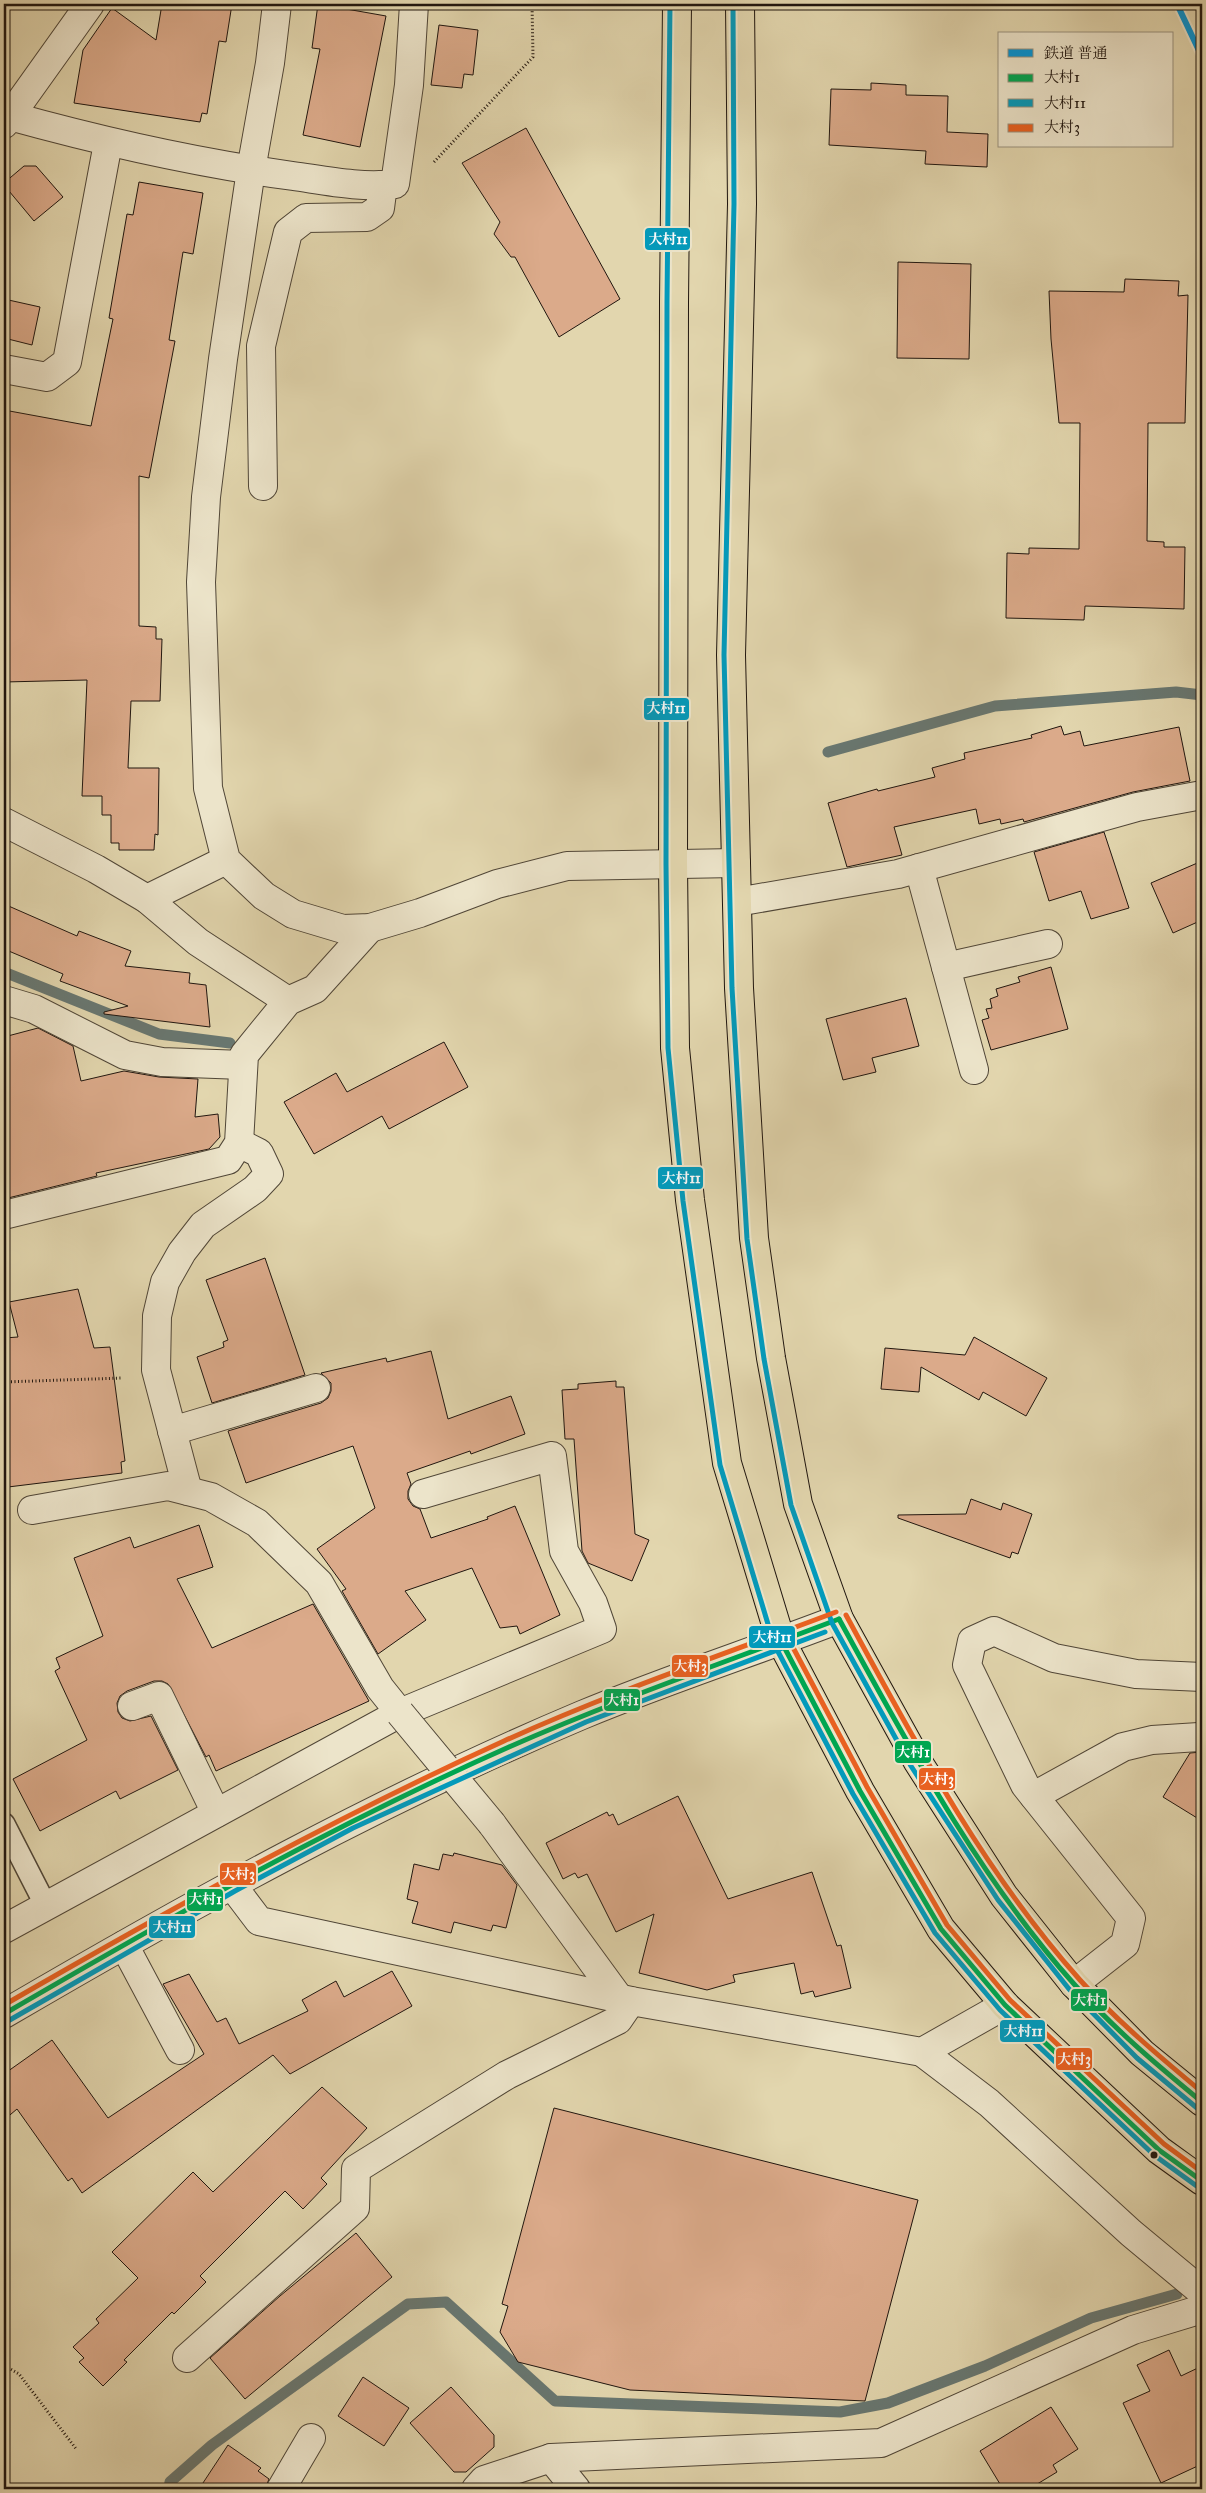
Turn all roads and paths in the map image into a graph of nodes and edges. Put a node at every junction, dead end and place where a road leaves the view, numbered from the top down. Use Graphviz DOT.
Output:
graph roads {
  1 [pos="90,4"];
  2 [pos="277,4"];
  3 [pos="414,4"];
  4 [pos="532,4"];
  5 [pos="677,4"];
  6 [pos="740,4"];
  7 [pos="7,120"];
  8 [pos="108,143"];
  9 [pos="251,170"];
  10 [pos="389,184"];
  11 [pos="4,369"];
  12 [pos="264,486"];
  13 [pos="1202,795"];
  14 [pos="4,822"];
  15 [pos="226,860"];
  16 [pos="736,863"];
  17 [pos="673,864"];
  18 [pos="919,868"];
  19 [pos="148,899"];
  20 [pos="737,902"];
  21 [pos="370,928"];
  22 [pos="1048,944"];
  23 [pos="946,967"];
  24 [pos="4,1000"];
  25 [pos="288,1001"];
  26 [pos="243,1065"];
  27 [pos="974,1070"];
  28 [pos="238,1143"];
  29 [pos="4,1215"];
  30 [pos="158,1377"];
  31 [pos="4,1382"];
  32 [pos="316,1388"];
  33 [pos="172,1431"];
  34 [pos="188,1491"];
  35 [pos="423,1494"];
  36 [pos="32,1510"];
  37 [pos="839,1619"];
  38 [pos="781,1641"];
  39 [pos="1202,1677"];
  40 [pos="132,1706"];
  41 [pos="400,1713"];
  42 [pos="1199,1737"];
  43 [pos="1034,1796"];
  44 [pos="216,1813"];
  45 [pos="4,1824"];
  46 [pos="231,1884"];
  47 [pos="46,1906"];
  48 [pos="4,1929"];
  49 [pos="124,1945"];
  50 [pos="1074,1984"];
  51 [pos="625,2000"];
  52 [pos="1005,2005"];
  53 [pos="4,2014"];
  54 [pos="180,2050"];
  55 [pos="922,2052"];
  56 [pos="1202,2102"];
  57 [pos="1202,2181"];
  58 [pos="1202,2292"];
  59 [pos="1202,2309"];
  60 [pos="186,2358"];
  61 [pos="4,2362"];
  62 [pos="311,2438"];
  63 [pos="77,2450"];
  64 [pos="551,2458"];
  65 [pos="281,2489"];
  66 [pos="476,2489"];
  67 [pos="576,2489"];
  1 -- 7 [label="street"];
  2 -- 9 [label="street"];
  3 -- 10 [label="street"];
  4 -- 10 [label="path"];
  5 -- 17 [label="highway"];
  6 -- 16 [label="highway"];
  7 -- 8 [label="street"];
  8 -- 9 [label="street"];
  8 -- 11 [label="street"];
  9 -- 10 [label="street"];
  9 -- 15 [label="street"];
  10 -- 12 [label="street"];
  13 -- 18 [label="street"];
  14 -- 19 [label="street"];
  15 -- 19 [label="street"];
  15 -- 21 [label="street"];
  16 -- 17 [label="street"];
  16 -- 20 [label="highway"];
  17 -- 21 [label="street"];
  17 -- 38 [label="highway"];
  18 -- 20 [label="street"];
  18 -- 23 [label="street"];
  19 -- 25 [label="street"];
  20 -- 37 [label="highway"];
  21 -- 25 [label="street"];
  22 -- 23 [label="street"];
  23 -- 27 [label="street"];
  24 -- 26 [label="street"];
  25 -- 26 [label="street"];
  26 -- 28 [label="street"];
  28 -- 29 [label="street"];
  28 -- 30 [label="street"];
  30 -- 31 [label="path"];
  30 -- 33 [label="street"];
  32 -- 33 [label="street"];
  33 -- 34 [label="street"];
  34 -- 36 [label="street"];
  34 -- 41 [label="street"];
  35 -- 41 [label="street"];
  37 -- 38 [label="street"];
  37 -- 50 [label="highway"];
  38 -- 46 [label="street"];
  38 -- 52 [label="highway"];
  39 -- 43 [label="street"];
  40 -- 44 [label="street"];
  41 -- 44 [label="street"];
  41 -- 51 [label="street, bridge"];
  42 -- 43 [label="street"];
  43 -- 50 [label="street"];
  44 -- 47 [label="street"];
  45 -- 47 [label="lane"];
  46 -- 49 [label="street"];
  46 -- 51 [label="street"];
  47 -- 48 [label="street"];
  49 -- 53 [label="street"];
  49 -- 54 [label="street"];
  50 -- 56 [label="highway"];
  51 -- 55 [label="street"];
  51 -- 60 [label="street"];
  52 -- 55 [label="street"];
  52 -- 57 [label="highway"];
  55 -- 58 [label="street"];
  59 -- 64 [label="street"];
  61 -- 63 [label="path"];
  62 -- 65 [label="street"];
  64 -- 66 [label="street"];
  64 -- 67 [label="street"];
}
